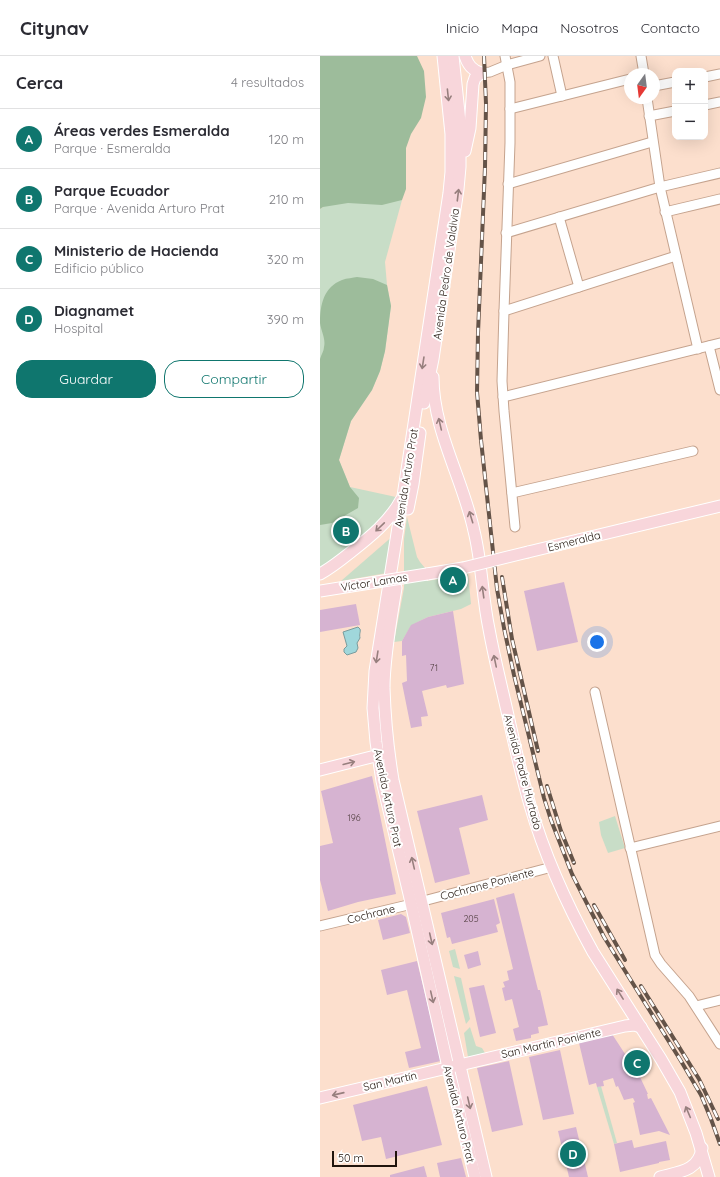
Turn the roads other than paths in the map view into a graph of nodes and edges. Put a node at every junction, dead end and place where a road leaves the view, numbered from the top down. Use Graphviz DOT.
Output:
graph roads {
  1 [pos="443,56"];
  2 [pos="453,56"];
  3 [pos="465,56"];
  4 [pos="540,56"];
  5 [pos="553,56"];
  6 [pos="642,56"];
  7 [pos="506,61"];
  8 [pos="643,68"];
  9 [pos="481,73"];
  10 [pos="720,74"];
  11 [pos="708,76"];
  12 [pos="624,80"];
  13 [pos="672,83"];
  14 [pos="660,85"];
  15 [pos="562,96"];
  16 [pos="720,102"];
  17 [pos="648,104"];
  18 [pos="708,104"];
  19 [pos="510,109"];
  20 [pos="672,112"];
  21 [pos="649,116"];
  22 [pos="652,142"];
  23 [pos="460,167"];
  24 [pos="720,173"];
  25 [pos="508,184"];
  26 [pos="660,187"];
  27 [pos="720,199"];
  28 [pos="665,212"];
  29 [pos="559,218"];
  30 [pos="506,233"];
  31 [pos="676,256"];
  32 [pos="579,287"];
  33 [pos="504,311"];
  34 [pos="720,344"];
  35 [pos="709,346"];
  36 [pos="698,349"];
  37 [pos="433,358"];
  38 [pos="720,390"];
  39 [pos="503,397"];
  40 [pos="416,414"];
  41 [pos="693,451"];
  42 [pos="512,493"];
  43 [pos="407,494"];
  44 [pos="720,506"];
  45 [pos="515,527"];
  46 [pos="320,574"];
  47 [pos="427,574"];
  48 [pos="320,591"];
  49 [pos="595,692"];
  50 [pos="383,754"];
  51 [pos="320,770"];
  52 [pos="720,826"];
  53 [pos="630,848"];
  54 [pos="552,867"];
  55 [pos="417,902"];
  56 [pos="320,926"];
  57 [pos="720,1000"];
  58 [pos="696,1006"];
  59 [pos="641,1027"];
  60 [pos="720,1044"];
  61 [pos="460,1065"];
  62 [pos="448,1068"];
  63 [pos="320,1098"];
  64 [pos="702,1148"];
  65 [pos="665,1176"];
  66 [pos="475,1177"];
  67 [pos="486,1177"];
  68 [pos="681,1177"];
  69 [pos="709,1177"];
  1 -- 40 [label="main road, Avenida Pedro de Valdivia, one-way"];
  2 -- 23 [label="main road, Avenida Pedro de Valdivia"];
  3 -- 9 [label="main road"];
  4 -- 7 [label="street"];
  5 -- 15 [label="street"];
  6 -- 8 [label="street"];
  7 -- 9 [label="street"];
  7 -- 19 [label="street"];
  9 -- 23 [label="main road"];
  10 -- 11 [label="street"];
  12 -- 15 [label="street"];
  13 -- 14 [label="street"];
  15 -- 19 [label="street"];
  16 -- 18 [label="street"];
  17 -- 21 [label="street"];
  19 -- 25 [label="street"];
  20 -- 21 [label="street"];
  21 -- 22 [label="street"];
  22 -- 25 [label="street"];
  22 -- 26 [label="street"];
  37 -- 23 [label="main road, Avenida Pedro de Valdivia, one-way"];
  24 -- 26 [label="street"];
  25 -- 30 [label="street"];
  26 -- 28 [label="street"];
  26 -- 29 [label="street"];
  27 -- 28 [label="street"];
  28 -- 31 [label="street"];
  29 -- 30 [label="street"];
  29 -- 32 [label="street"];
  30 -- 33 [label="street"];
  31 -- 32 [label="street"];
  31 -- 36 [label="street"];
  32 -- 33 [label="street"];
  33 -- 39 [label="street"];
  34 -- 35 [label="street"];
  35 -- 36 [label="street"];
  35 -- 38 [label="street"];
  36 -- 39 [label="street"];
  37 -- 43 [label="main road, Avenida Pedro de Valdivia"];
  54 -- 37 [label="main road, Avenida Padre Hurtado, one-way"];
  39 -- 42 [label="street"];
  40 -- 43 [label="main road, Avenida Arturo Prat"];
  41 -- 42 [label="street"];
  42 -- 45 [label="street"];
  43 -- 46 [label="main road, one-way"];
  43 -- 50 [label="main road, Avenida Arturo Prat"];
  44 -- 47 [label="main road, Esmeralda, bridge"];
  47 -- 48 [label="main road, Víctor Lamas, bridge"];
  49 -- 53 [label="street"];
  51 -- 50 [label="main road, one-way"];
  50 -- 55 [label="main road, Avenida Arturo Prat"];
  52 -- 53 [label="street"];
  53 -- 58 [label="street"];
  54 -- 55 [label="street, Cochrane Poniente"];
  59 -- 54 [label="main road, Avenida Padre Hurtado, one-way"];
  55 -- 56 [label="street, Cochrane"];
  55 -- 61 [label="main road, Avenida Arturo Prat, one-way"];
  55 -- 62 [label="main road, Avenida Arturo Prat, one-way"];
  57 -- 58 [label="street"];
  58 -- 60 [label="street"];
  59 -- 61 [label="main road, San Martín Poniente"];
  64 -- 59 [label="main road, Avenida Padre Hurtado, one-way"];
  61 -- 62 [label="main road, San Martín"];
  61 -- 67 [label="main road, Avenida Arturo Prat, one-way"];
  62 -- 63 [label="main road, San Martín, one-way"];
  62 -- 66 [label="main road, Avenida Arturo Prat"];
  64 -- 65 [label="main road"];
  64 -- 69 [label="main road, Avenida Padre Hurtado"];
  65 -- 68 [label="street"];
}
